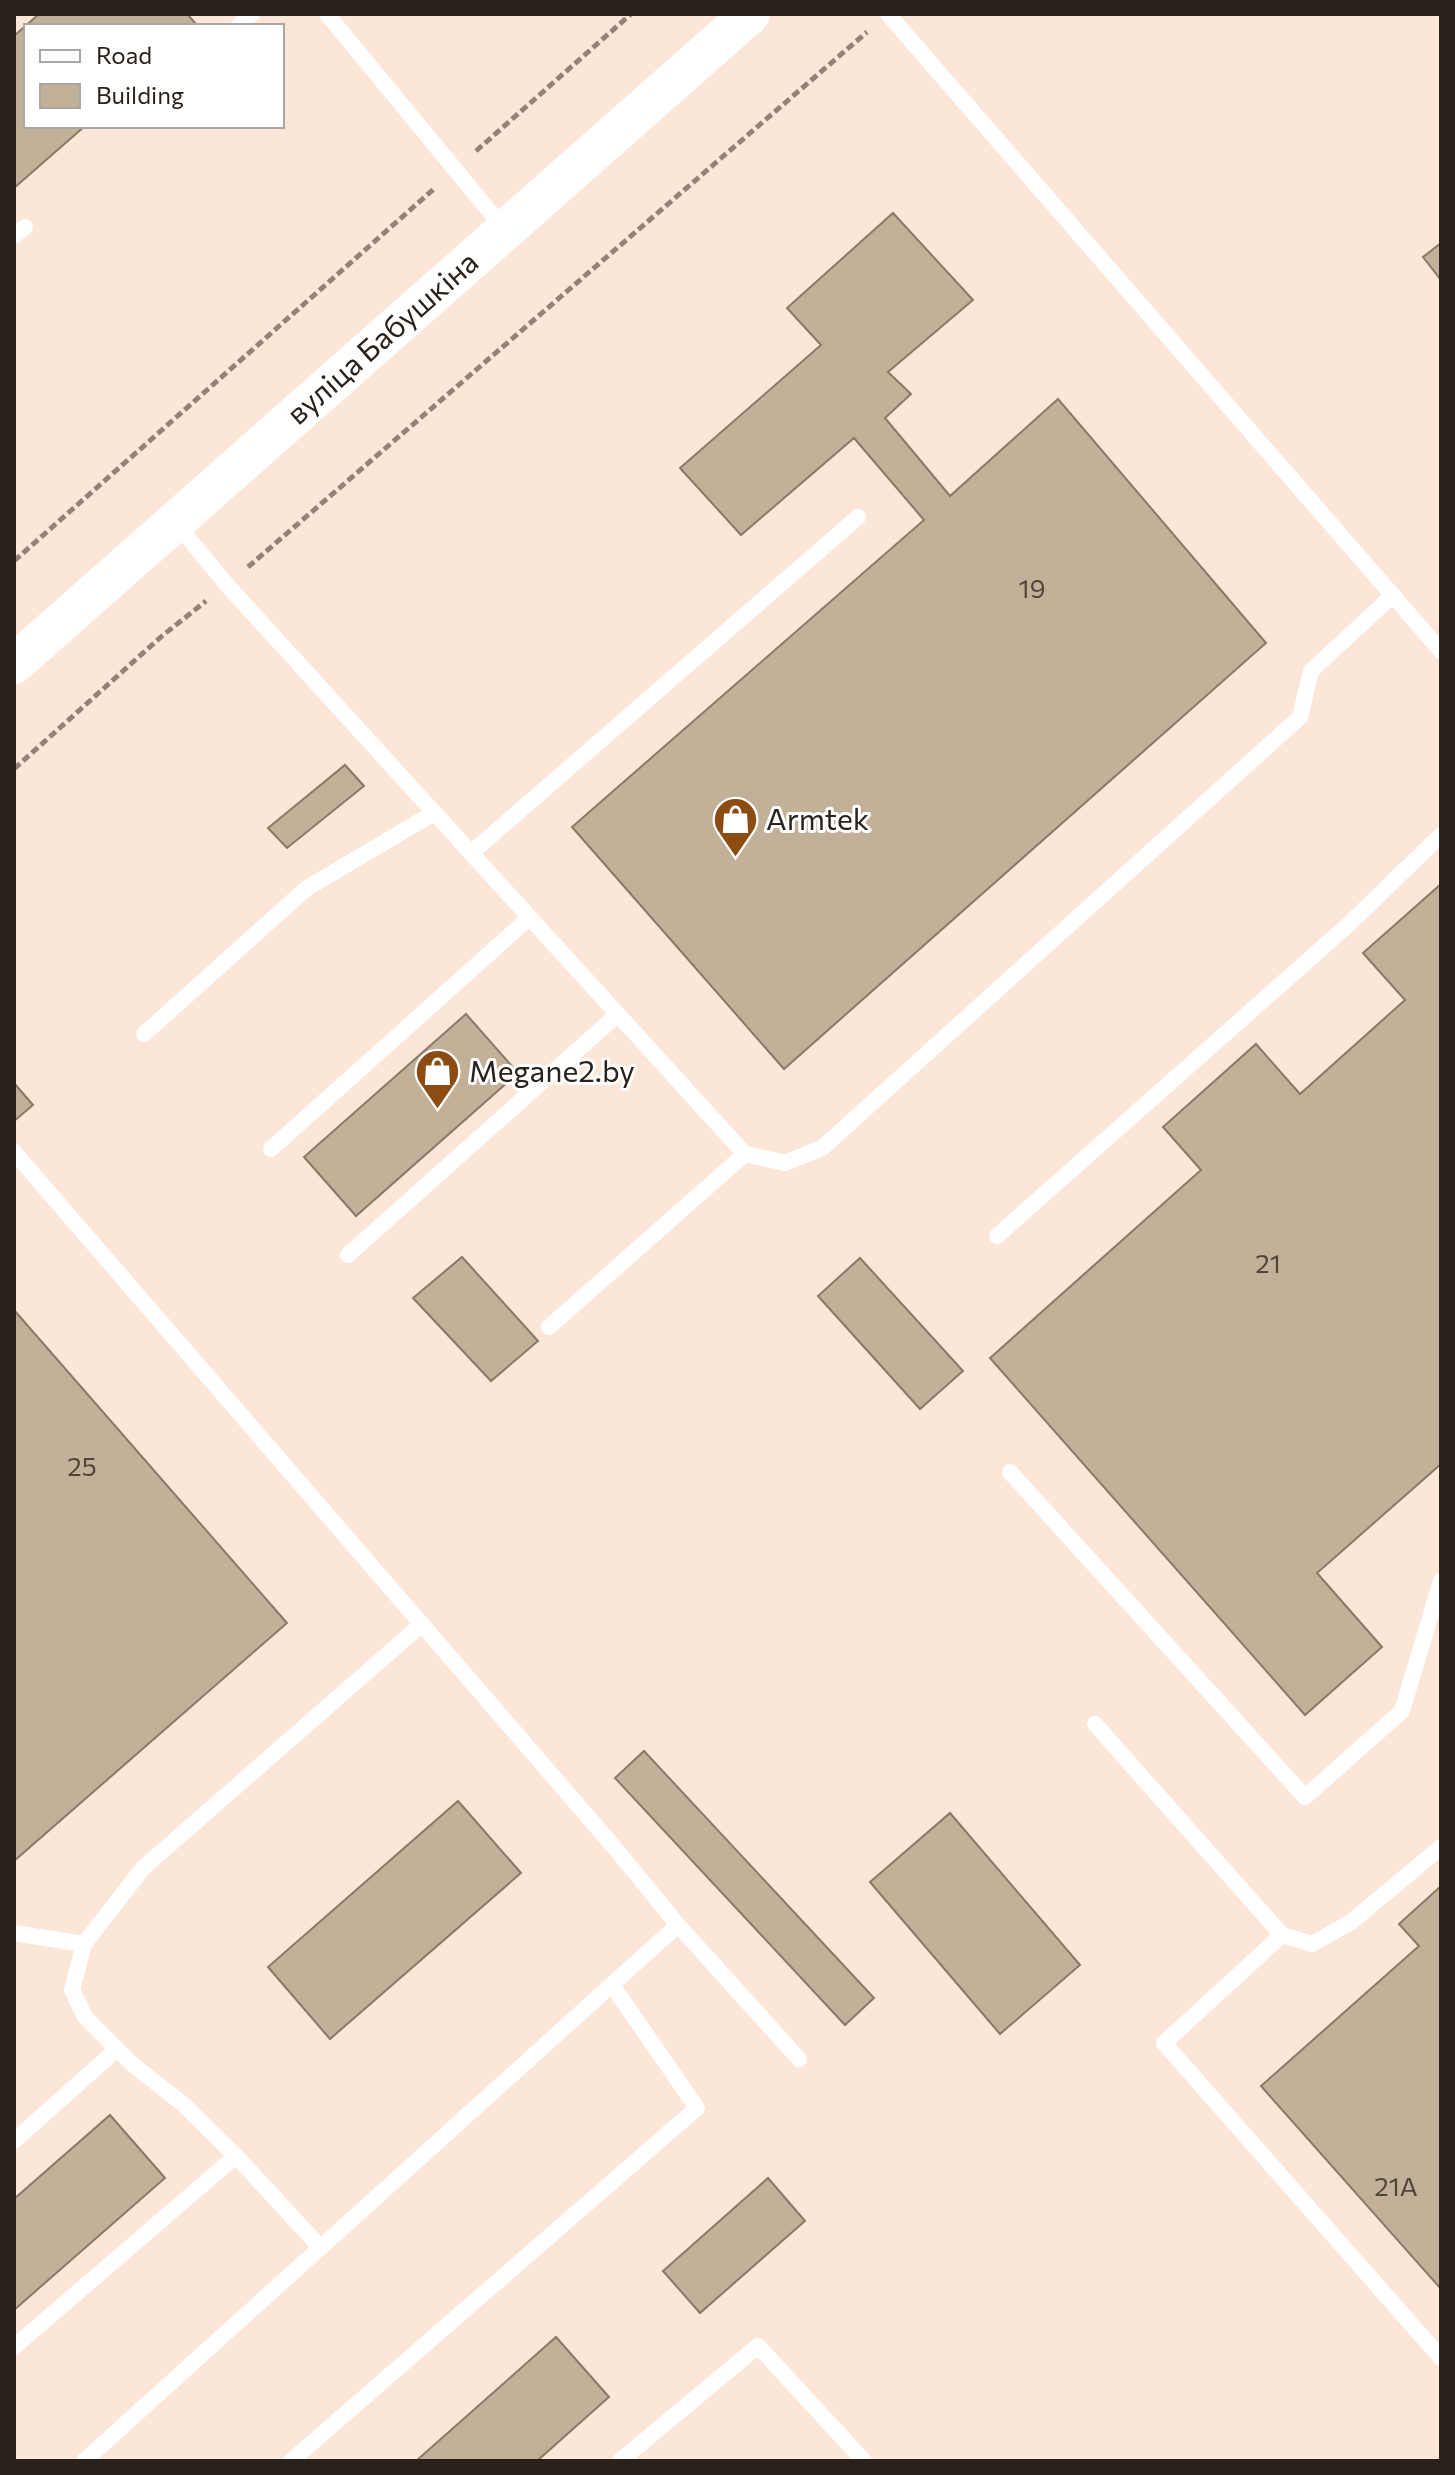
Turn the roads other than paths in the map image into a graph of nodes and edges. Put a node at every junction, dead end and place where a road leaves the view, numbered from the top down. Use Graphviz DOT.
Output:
graph roads {
  1 [pos="327,14"];
  2 [pos="750,14"];
  3 [pos="882,19"];
  4 [pos="505,230"];
  5 [pos="858,517"];
  6 [pos="174,521"];
  7 [pos="1393,595"];
  8 [pos="1441,651"];
  9 [pos="14,664"];
  10 [pos="434,813"];
  11 [pos="1441,835"];
  12 [pos="471,853"];
  13 [pos="529,918"];
  14 [pos="618,1014"];
  15 [pos="144,1034"];
  16 [pos="271,1149"];
  17 [pos="14,1152"];
  18 [pos="745,1154"];
  19 [pos="997,1236"];
  20 [pos="348,1255"];
  21 [pos="549,1327"];
  22 [pos="1010,1472"];
  23 [pos="1441,1581"];
  24 [pos="422,1624"];
  25 [pos="1095,1724"];
  26 [pos="1441,1847"];
  27 [pos="678,1925"];
  28 [pos="14,1933"];
  29 [pos="1282,1935"];
  30 [pos="84,1944"];
  31 [pos="612,1985"];
  32 [pos="117,2049"];
  33 [pos="799,2059"];
  34 [pos="14,2141"];
  35 [pos="236,2156"];
  36 [pos="320,2247"];
  37 [pos="14,2347"];
  38 [pos="1441,2358"];
  39 [pos="84,2461"];
  40 [pos="291,2461"];
  41 [pos="620,2461"];
  42 [pos="864,2461"];
  1 -- 4 [label="lane"];
  2 -- 4 [label="street, вуліца Бабушкіна"];
  3 -- 7 [label="lane"];
  4 -- 6 [label="street, вуліца Бабушкіна"];
  5 -- 12 [label="lane"];
  6 -- 9 [label="street, вуліца Бабушкіна"];
  6 -- 10 [label="lane"];
  7 -- 8 [label="lane"];
  7 -- 18 [label="lane"];
  10 -- 12 [label="lane"];
  10 -- 15 [label="lane"];
  11 -- 19 [label="lane"];
  12 -- 13 [label="lane"];
  13 -- 14 [label="lane"];
  13 -- 16 [label="lane"];
  14 -- 18 [label="lane"];
  14 -- 20 [label="lane"];
  17 -- 24 [label="lane"];
  18 -- 21 [label="lane"];
  22 -- 23 [label="lane"];
  24 -- 27 [label="lane"];
  24 -- 30 [label="lane"];
  25 -- 29 [label="lane"];
  26 -- 29 [label="lane"];
  27 -- 31 [label="lane"];
  27 -- 33 [label="lane"];
  28 -- 30 [label="lane"];
  29 -- 38 [label="lane"];
  30 -- 32 [label="lane"];
  31 -- 36 [label="lane"];
  31 -- 40 [label="lane"];
  32 -- 34 [label="lane"];
  32 -- 35 [label="lane"];
  35 -- 36 [label="lane"];
  35 -- 37 [label="lane"];
  36 -- 39 [label="lane"];
  41 -- 42 [label="lane"];
}
